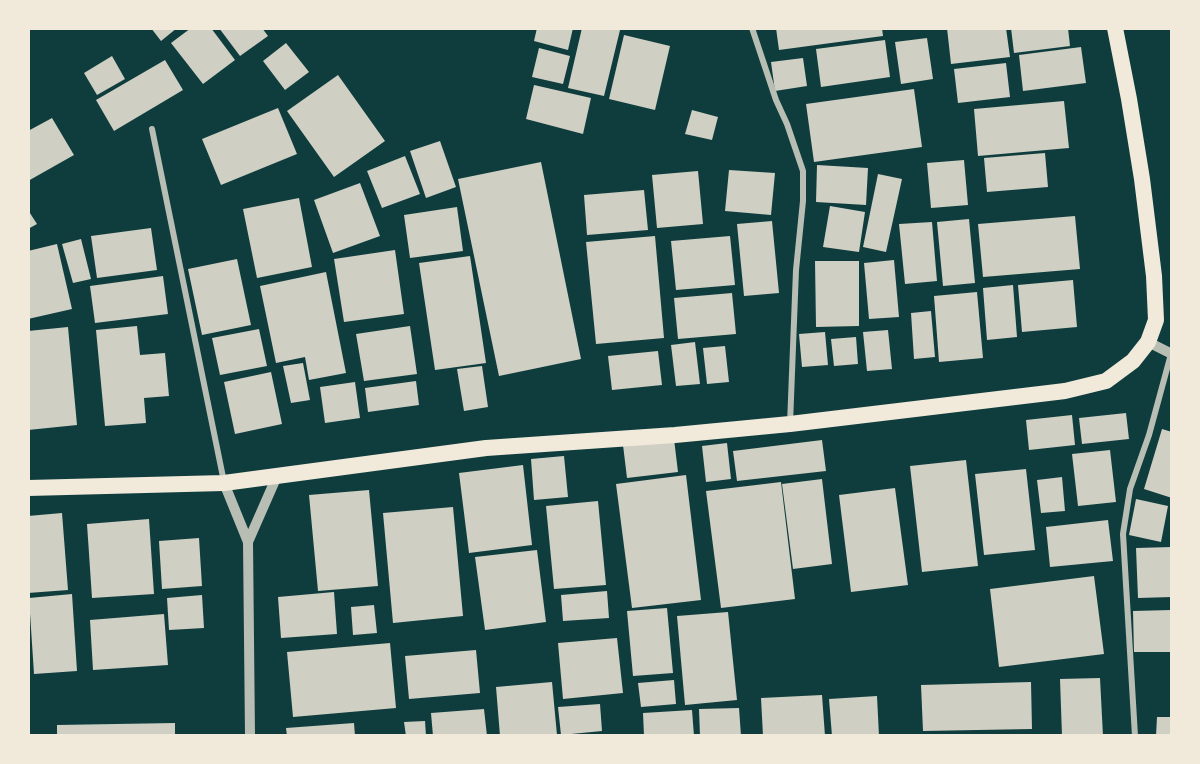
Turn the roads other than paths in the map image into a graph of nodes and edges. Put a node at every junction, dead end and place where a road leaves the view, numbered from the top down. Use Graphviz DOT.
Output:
graph roads {
  1 [pos="752,28"];
  2 [pos="1115,28"];
  3 [pos="152,129"];
  4 [pos="1148,342"];
  5 [pos="1172,354"];
  6 [pos="790,424"];
  7 [pos="277,476"];
  8 [pos="224,483"];
  9 [pos="28,488"];
  10 [pos="249,542"];
  11 [pos="250,735"];
  12 [pos="1135,735"];
  1 -- 6 [label="street"];
  2 -- 4 [label="highway"];
  3 -- 8 [label="street"];
  4 -- 5 [label="street"];
  4 -- 6 [label="highway"];
  5 -- 12 [label="street"];
  6 -- 7 [label="highway"];
  7 -- 8 [label="highway"];
  7 -- 10 [label="street"];
  8 -- 9 [label="highway"];
  8 -- 10 [label="street"];
  10 -- 11 [label="street"];
}
